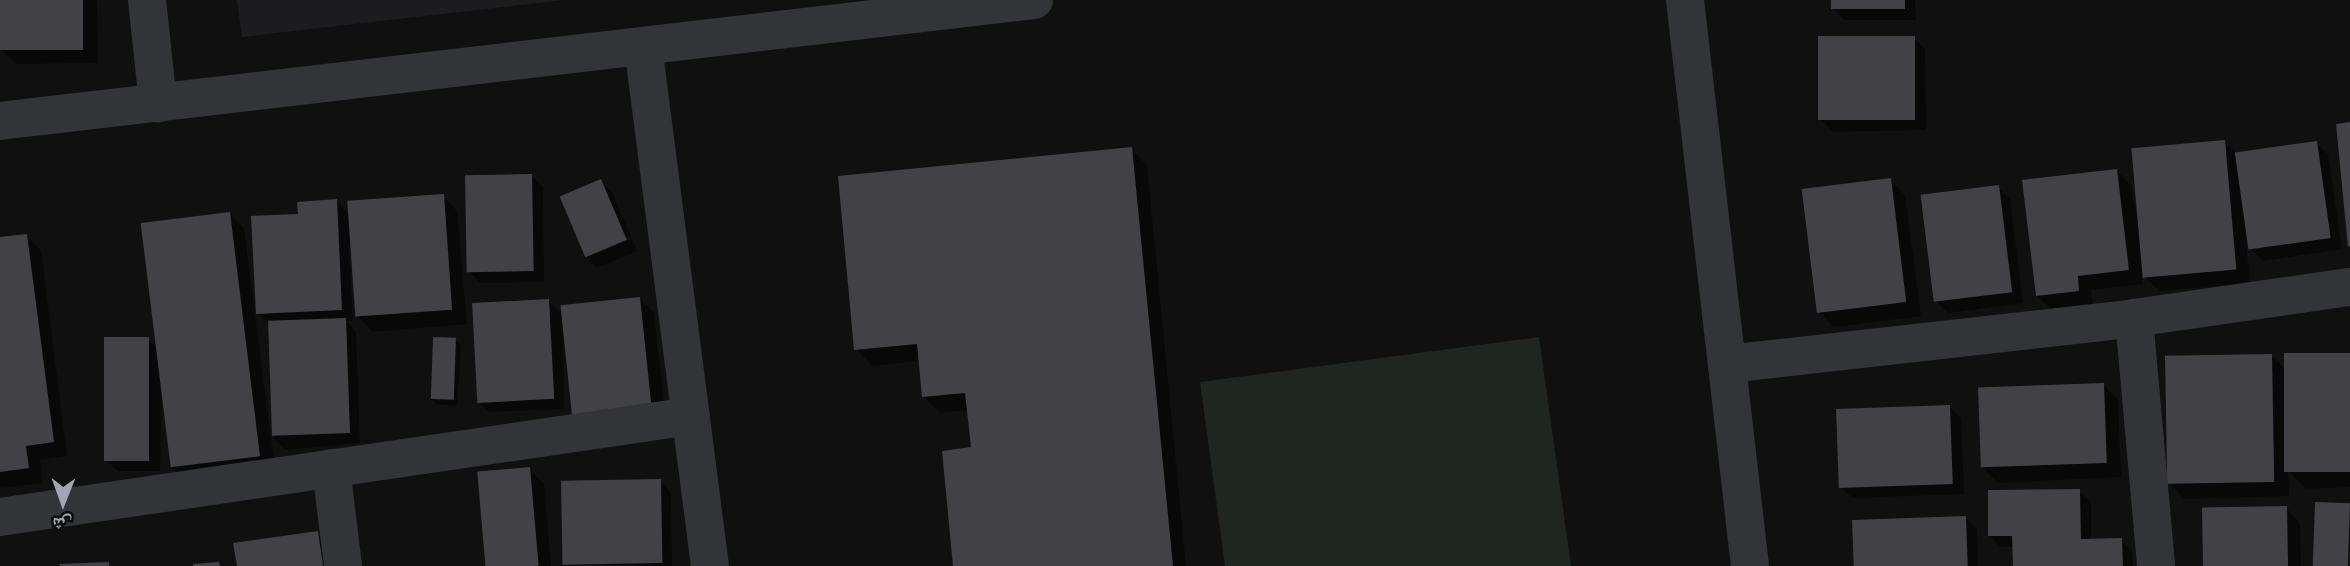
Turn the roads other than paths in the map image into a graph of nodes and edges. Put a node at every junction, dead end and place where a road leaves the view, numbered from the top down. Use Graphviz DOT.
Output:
graph roads {
  1 [pos="147,0"];
  2 [pos="1034,0"];
  3 [pos="1685,0"];
  4 [pos="643,46"];
  5 [pos="158,103"];
  6 [pos="0,121"];
  7 [pos="2350,287"];
  8 [pos="2134,318"];
  9 [pos="1727,364"];
  10 [pos="691,416"];
  11 [pos="331,468"];
  12 [pos="0,517"];
  13 [pos="343,566"];
  14 [pos="710,566"];
  15 [pos="1751,566"];
  16 [pos="2156,566"];
  1 -- 5 [label="street"];
  2 -- 4 [label="street"];
  3 -- 9 [label="street"];
  4 -- 5 [label="street"];
  4 -- 10 [label="street"];
  5 -- 6 [label="street"];
  7 -- 8 [label="street"];
  8 -- 9 [label="street"];
  8 -- 16 [label="street"];
  9 -- 15 [label="street"];
  10 -- 11 [label="street"];
  10 -- 14 [label="street"];
  11 -- 12 [label="street"];
  11 -- 13 [label="street"];
}
